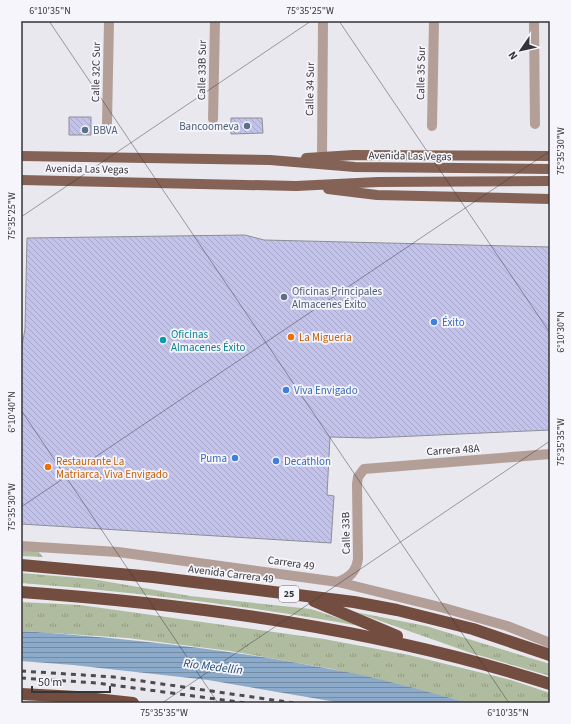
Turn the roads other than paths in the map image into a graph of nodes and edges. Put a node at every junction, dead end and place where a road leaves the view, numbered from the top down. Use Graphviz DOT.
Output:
graph roads {
  1 [pos="109,21"];
  2 [pos="215,21"];
  3 [pos="323,21"];
  4 [pos="434,21"];
  5 [pos="534,21"];
  6 [pos="213,119"];
  7 [pos="107,123"];
  8 [pos="535,124"];
  9 [pos="432,126"];
  10 [pos="21,156"];
  11 [pos="550,156"];
  12 [pos="322,157"];
  13 [pos="270,160"];
  14 [pos="550,169"];
  15 [pos="21,180"];
  16 [pos="550,181"];
  17 [pos="296,186"];
  18 [pos="550,199"];
  19 [pos="550,454"];
  20 [pos="360,473"];
  21 [pos="21,546"];
  22 [pos="21,565"];
  23 [pos="338,582"];
  24 [pos="21,592"];
  25 [pos="300,595"];
  26 [pos="550,643"];
  27 [pos="424,647"];
  28 [pos="550,655"];
  29 [pos="550,684"];
  30 [pos="21,694"];
  31 [pos="133,703"];
  1 -- 7 [label="street, Calle 32C Sur"];
  2 -- 6 [label="street, Calle 33B Sur"];
  3 -- 12 [label="street, Calle 34 Sur"];
  4 -- 9 [label="street, Calle 35 Sur"];
  5 -- 8 [label="street"];
  10 -- 13 [label="main road, Avenida Las Vegas"];
  11 -- 12 [label="main road, Avenida Las Vegas"];
  12 -- 13 [label="main road, Avenida Las Vegas"];
  13 -- 14 [label="main road, Avenida Las Vegas"];
  15 -- 17 [label="main road, Avenida Las Vegas"];
  16 -- 17 [label="main road, Avenida Las Vegas"];
  17 -- 18 [label="main road, Avenida Las Vegas"];
  19 -- 20 [label="street, Carrera 48A"];
  20 -- 23 [label="street, Calle 33B"];
  21 -- 23 [label="street, Carrera 49"];
  22 -- 25 [label="highway, Avenida Carrera 49 / 25"];
  23 -- 26 [label="street, Carrera 49"];
  24 -- 27 [label="highway"];
  25 -- 27 [label="highway"];
  25 -- 28 [label="highway, Avenida Carrera 49 / 25"];
  27 -- 29 [label="highway"];
  30 -- 31 [label="highway"];
}
